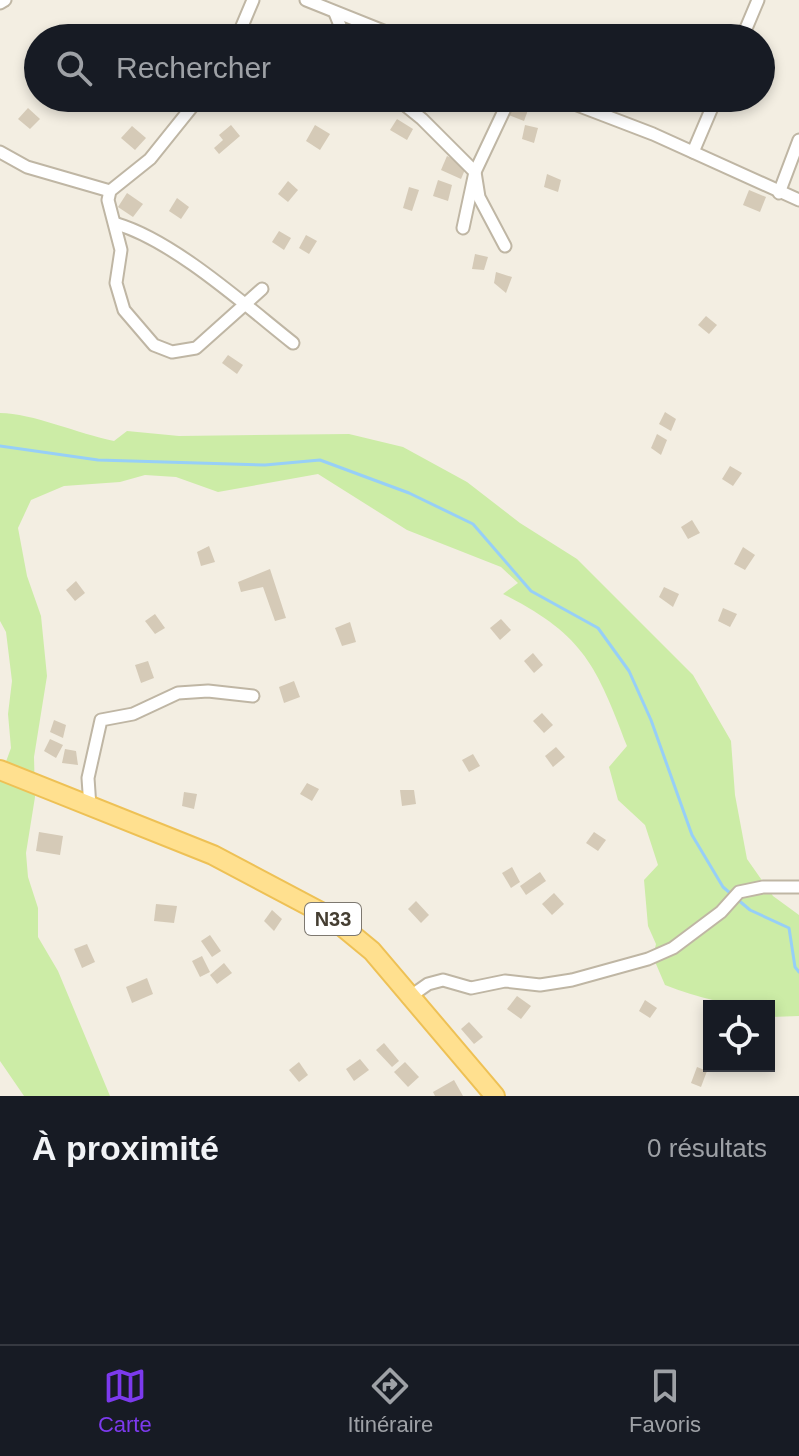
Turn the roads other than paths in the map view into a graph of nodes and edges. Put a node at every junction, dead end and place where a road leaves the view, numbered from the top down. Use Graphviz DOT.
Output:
graph roads {
  1 [pos="253,0"];
  2 [pos="306,0"];
  3 [pos="758,0"];
  4 [pos="335,13"];
  5 [pos="243,24"];
  6 [pos="339,24"];
  7 [pos="364,24"];
  8 [pos="748,24"];
  9 [pos="188,112"];
  10 [pos="413,112"];
  11 [pos="503,112"];
  12 [pos="594,112"];
  13 [pos="710,112"];
  14 [pos="799,140"];
  15 [pos="0,152"];
  16 [pos="693,152"];
  17 [pos="475,172"];
  18 [pos="110,191"];
  19 [pos="779,193"];
  20 [pos="799,200"];
  21 [pos="117,224"];
  22 [pos="463,228"];
  23 [pos="505,246"];
  24 [pos="262,289"];
  25 [pos="242,305"];
  26 [pos="293,343"];
  27 [pos="253,696"];
  28 [pos="0,770"];
  29 [pos="90,807"];
  30 [pos="799,887"];
  31 [pos="408,998"];
  32 [pos="495,1096"];
  1 -- 5 [label="street"];
  2 -- 4 [label="street"];
  3 -- 8 [label="street"];
  4 -- 6 [label="street"];
  4 -- 7 [label="street"];
  9 -- 18 [label="street"];
  10 -- 17 [label="street"];
  11 -- 17 [label="street"];
  12 -- 16 [label="street"];
  13 -- 16 [label="street"];
  14 -- 19 [label="street"];
  15 -- 18 [label="street"];
  16 -- 19 [label="street"];
  17 -- 22 [label="street"];
  17 -- 23 [label="street"];
  18 -- 21 [label="street"];
  19 -- 20 [label="street"];
  21 -- 25 [label="street"];
  21 -- 25 [label="street"];
  24 -- 25 [label="street"];
  25 -- 26 [label="street"];
  27 -- 29 [label="street"];
  28 -- 29 [label="main road, N33"];
  29 -- 31 [label="main road, N33"];
  30 -- 31 [label="street"];
  31 -- 32 [label="main road, N33"];
}
